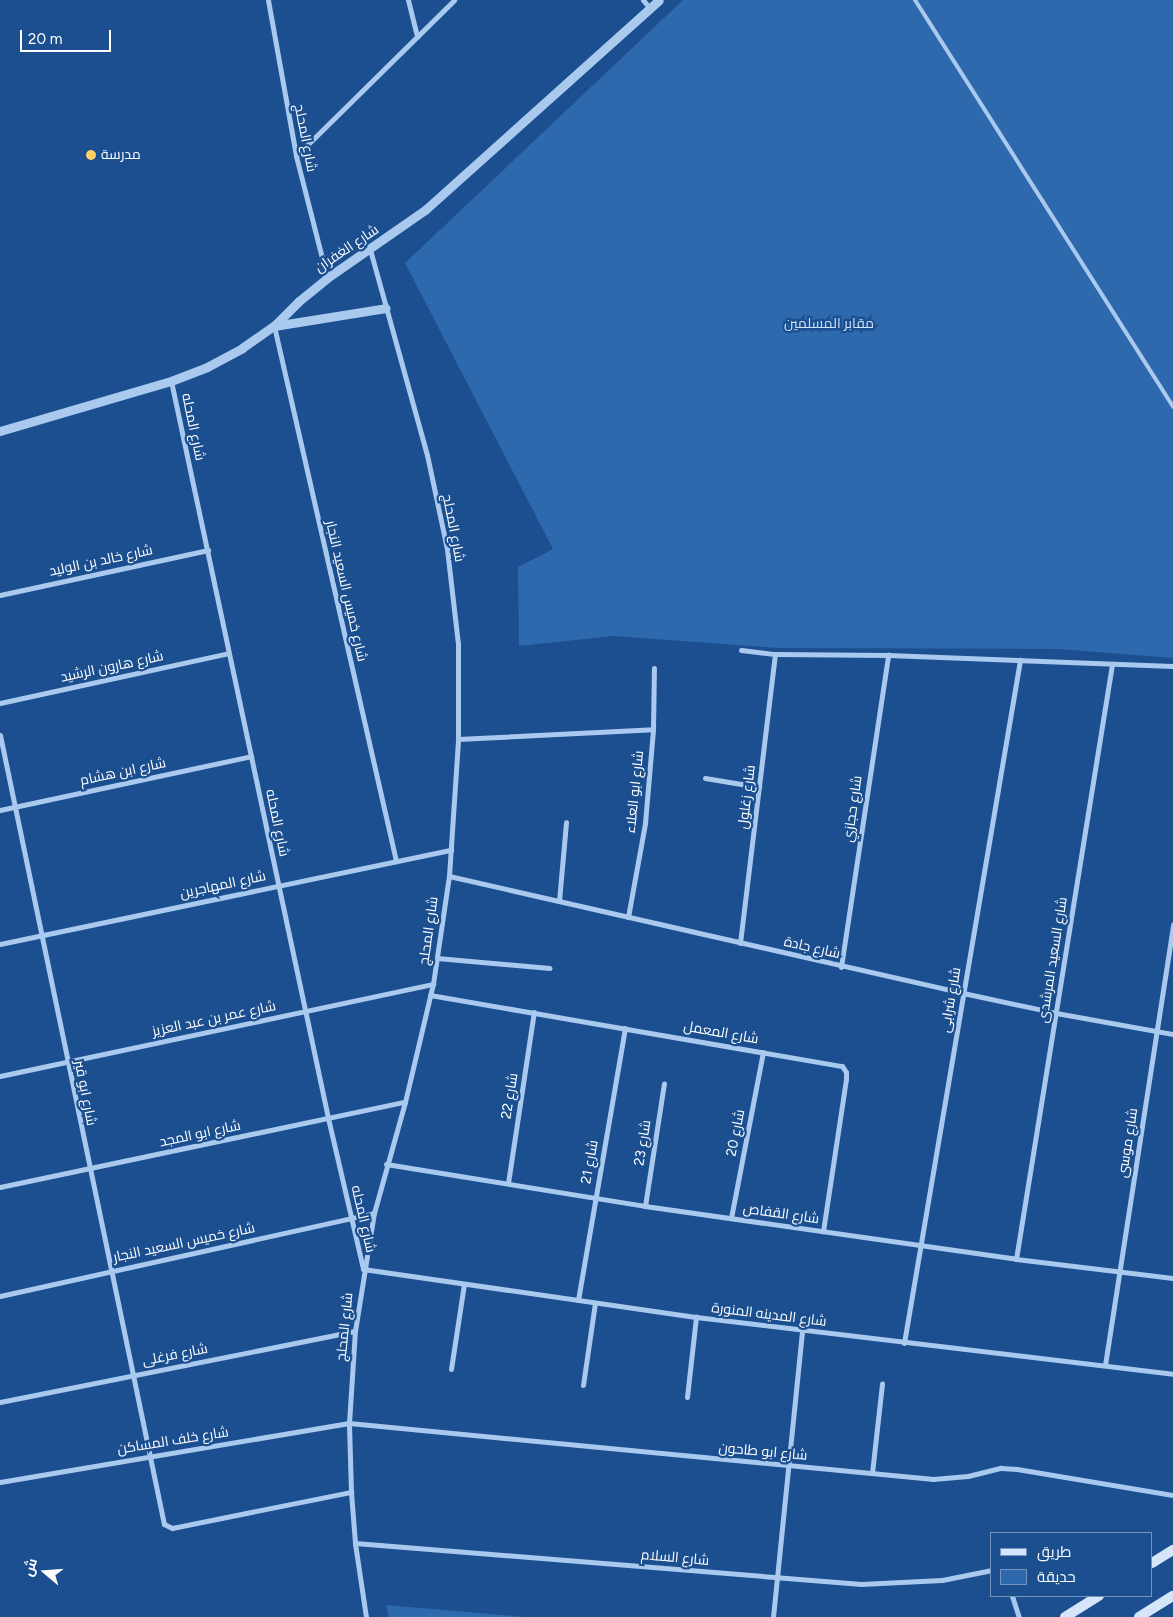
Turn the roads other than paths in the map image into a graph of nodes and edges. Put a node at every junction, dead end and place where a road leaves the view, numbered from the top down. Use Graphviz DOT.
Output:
graph roads {
  1 [pos="268,0"];
  2 [pos="408,0"];
  3 [pos="454,0"];
  4 [pos="643,0"];
  5 [pos="659,0"];
  6 [pos="915,0"];
  7 [pos="650,8"];
  8 [pos="417,37"];
  9 [pos="296,156"];
  10 [pos="370,250"];
  11 [pos="327,278"];
  12 [pos="386,308"];
  13 [pos="274,326"];
  14 [pos="171,381"];
  15 [pos="1173,407"];
  16 [pos="0,432"];
  17 [pos="208,550"];
  18 [pos="0,595"];
  19 [pos="740,650"];
  20 [pos="229,653"];
  21 [pos="775,654"];
  22 [pos="888,655"];
  23 [pos="1020,660"];
  24 [pos="1112,664"];
  25 [pos="1173,666"];
  26 [pos="654,668"];
  27 [pos="0,703"];
  28 [pos="653,729"];
  29 [pos="0,735"];
  30 [pos="458,739"];
  31 [pos="251,756"];
  32 [pos="705,778"];
  33 [pos="759,787"];
  34 [pos="15,807"];
  35 [pos="0,810"];
  36 [pos="566,822"];
  37 [pos="451,850"];
  38 [pos="396,861"];
  39 [pos="448,876"];
  40 [pos="278,885"];
  41 [pos="559,902"];
  42 [pos="628,916"];
  43 [pos="1173,924"];
  44 [pos="41,935"];
  45 [pos="740,943"];
  46 [pos="0,944"];
  47 [pos="437,958"];
  48 [pos="842,967"];
  49 [pos="550,968"];
  50 [pos="433,984"];
  51 [pos="963,993"];
  52 [pos="430,995"];
  53 [pos="305,1012"];
  54 [pos="534,1012"];
  55 [pos="1056,1013"];
  56 [pos="625,1028"];
  57 [pos="1157,1031"];
  58 [pos="1173,1034"];
  59 [pos="762,1052"];
  60 [pos="68,1062"];
  61 [pos="0,1076"];
  62 [pos="664,1083"];
  63 [pos="405,1102"];
  64 [pos="328,1118"];
  65 [pos="386,1164"];
  66 [pos="89,1168"];
  67 [pos="508,1183"];
  68 [pos="0,1187"];
  69 [pos="596,1197"];
  70 [pos="645,1206"];
  71 [pos="374,1214"];
  72 [pos="731,1218"];
  73 [pos="352,1220"];
  74 [pos="823,1231"];
  75 [pos="920,1246"];
  76 [pos="1016,1259"];
  77 [pos="363,1269"];
  78 [pos="110,1270"];
  79 [pos="1120,1272"];
  80 [pos="1173,1278"];
  81 [pos="464,1284"];
  82 [pos="0,1296"];
  83 [pos="578,1300"];
  84 [pos="595,1303"];
  85 [pos="696,1317"];
  86 [pos="802,1330"];
  87 [pos="355,1331"];
  88 [pos="904,1343"];
  89 [pos="1105,1366"];
  90 [pos="451,1369"];
  91 [pos="132,1374"];
  92 [pos="1173,1374"];
  93 [pos="882,1384"];
  94 [pos="583,1385"];
  95 [pos="687,1397"];
  96 [pos="0,1402"];
  97 [pos="350,1423"];
  98 [pos="149,1456"];
  99 [pos="788,1466"];
  100 [pos="872,1473"];
  101 [pos="0,1482"];
  102 [pos="351,1492"];
  103 [pos="1173,1495"];
  104 [pos="356,1543"];
  105 [pos="1173,1550"];
  106 [pos="1153,1562"];
  107 [pos="990,1570"];
  108 [pos="777,1578"];
  109 [pos="1173,1596"];
  110 [pos="1012,1597"];
  111 [pos="1097,1597"];
  112 [pos="366,1617"];
  113 [pos="773,1617"];
  114 [pos="1019,1617"];
  115 [pos="1065,1617"];
  116 [pos="1139,1617"];
  1 -- 9 [label="street, شارع المحلج"];
  2 -- 8 [label="street"];
  3 -- 8 [label="street"];
  4 -- 7 [label="street"];
  5 -- 7 [label="street, شارع الغفران"];
  6 -- 15 [label="lane"];
  7 -- 10 [label="street, شارع الغفران"];
  8 -- 9 [label="street"];
  9 -- 11 [label="street, شارع المحلج"];
  10 -- 11 [label="street, شارع الغفران"];
  10 -- 12 [label="street, شارع المحلج"];
  11 -- 13 [label="street, شارع الغفران"];
  12 -- 13 [label="street"];
  12 -- 30 [label="street, شارع المحلج"];
  13 -- 14 [label="street, شارع الغفران"];
  13 -- 38 [label="street, شارع خميس السعيد النجار"];
  14 -- 16 [label="street, شارع الغفران"];
  14 -- 17 [label="street, شارع المحله"];
  17 -- 18 [label="street, شارع خالد بن الوليد"];
  17 -- 20 [label="street, شارع المحله"];
  19 -- 21 [label="street"];
  20 -- 27 [label="street, شارع هارون الرشيد"];
  20 -- 31 [label="street, شارع المحله"];
  21 -- 22 [label="street"];
  21 -- 33 [label="street, شارع زغلول"];
  22 -- 23 [label="street"];
  22 -- 48 [label="street, شارع حجازي"];
  23 -- 24 [label="street"];
  23 -- 51 [label="street, شارع شرابى"];
  24 -- 25 [label="street"];
  24 -- 55 [label="street, شارع السعيد المرشدى"];
  26 -- 28 [label="street, شارع ابو العلاء"];
  28 -- 30 [label="street"];
  28 -- 42 [label="street, شارع ابو العلاء"];
  29 -- 34 [label="street, شارع ابو قير"];
  30 -- 37 [label="street, شارع المحلج"];
  31 -- 34 [label="street, شارع ابن هشام"];
  31 -- 40 [label="street, شارع المحله"];
  32 -- 33 [label="street"];
  33 -- 45 [label="street, شارع زغلول"];
  34 -- 35 [label="street, شارع ابن هشام"];
  34 -- 44 [label="street, شارع ابو قير"];
  36 -- 41 [label="street"];
  37 -- 38 [label="street, شارع المهاجرين"];
  37 -- 39 [label="street, شارع المحلج"];
  38 -- 40 [label="street, شارع المهاجرين"];
  39 -- 41 [label="street, شارع جادة"];
  39 -- 47 [label="street, شارع المحلج"];
  40 -- 44 [label="street, شارع المهاجرين"];
  40 -- 53 [label="street, شارع المحله"];
  41 -- 42 [label="street, شارع جادة"];
  42 -- 45 [label="street, شارع جادة"];
  43 -- 57 [label="street, شارع موسى"];
  44 -- 46 [label="street, شارع المهاجرين"];
  44 -- 60 [label="street, شارع ابو قير"];
  45 -- 48 [label="street, شارع جادة"];
  47 -- 49 [label="street"];
  47 -- 50 [label="street, شارع المحلج"];
  48 -- 51 [label="street, شارع جادة"];
  50 -- 52 [label="street, شارع المحلج"];
  50 -- 53 [label="street, شارع عمر بن عبد العزيز"];
  51 -- 55 [label="street, شارع جادة"];
  51 -- 75 [label="street, شارع شرابى"];
  52 -- 54 [label="street, شارع المعمل"];
  52 -- 63 [label="street, شارع المحلج"];
  53 -- 60 [label="street, شارع عمر بن عبد العزيز"];
  53 -- 64 [label="street, شارع المحله"];
  54 -- 56 [label="street, شارع المعمل"];
  54 -- 67 [label="street, شارع 22"];
  55 -- 57 [label="street, شارع جادة"];
  55 -- 76 [label="street, شارع السعيد المرشدى"];
  56 -- 59 [label="street, شارع المعمل"];
  56 -- 69 [label="street, شارع 21"];
  57 -- 58 [label="street, شارع جادة"];
  57 -- 79 [label="street, شارع موسى"];
  59 -- 72 [label="street, شارع 20"];
  59 -- 74 [label="street, شارع المعمل"];
  60 -- 61 [label="street, شارع عمر بن عبد العزيز"];
  60 -- 66 [label="street, شارع ابو قير"];
  62 -- 70 [label="street, شارع 23"];
  63 -- 64 [label="street, شارع ابو المجد"];
  63 -- 65 [label="street, شارع المحلج"];
  64 -- 66 [label="street, شارع ابو المجد"];
  64 -- 73 [label="street, شارع المحله"];
  65 -- 67 [label="street, شارع القفاص"];
  65 -- 71 [label="street, شارع المحلج"];
  66 -- 68 [label="street, شارع ابو المجد"];
  66 -- 78 [label="street, شارع ابو قير"];
  67 -- 69 [label="street, شارع القفاص"];
  69 -- 70 [label="street, شارع القفاص"];
  69 -- 83 [label="street, شارع 21"];
  70 -- 72 [label="street, شارع القفاص"];
  71 -- 73 [label="street, شارع خميس السعيد النجار"];
  71 -- 77 [label="street, شارع المحلج"];
  72 -- 74 [label="street, شارع القفاص"];
  73 -- 77 [label="street, شارع المحله"];
  73 -- 78 [label="street, شارع خميس السعيد النجار"];
  74 -- 75 [label="street, شارع القفاص"];
  75 -- 76 [label="street, شارع القفاص"];
  75 -- 88 [label="street, شارع شرابى"];
  76 -- 79 [label="street, شارع القفاص"];
  77 -- 81 [label="street, شارع المدينه المنورة"];
  77 -- 87 [label="street, شارع المحلج"];
  78 -- 82 [label="street, شارع خميس السعيد النجار"];
  78 -- 91 [label="street, شارع ابو قير"];
  79 -- 80 [label="street, شارع القفاص"];
  79 -- 89 [label="street, شارع موسى"];
  81 -- 83 [label="street, شارع المدينه المنورة"];
  81 -- 90 [label="street"];
  83 -- 84 [label="street, شارع المدينه المنورة"];
  84 -- 85 [label="street, شارع المدينه المنورة"];
  84 -- 94 [label="street"];
  85 -- 86 [label="street, شارع المدينه المنورة"];
  85 -- 95 [label="street"];
  86 -- 88 [label="street, شارع المدينه المنورة"];
  86 -- 99 [label="street"];
  87 -- 91 [label="street, شارع فرغلى"];
  87 -- 97 [label="street, شارع المحلج"];
  88 -- 89 [label="street, شارع المدينه المنورة"];
  89 -- 92 [label="street, شارع المدينه المنورة"];
  91 -- 96 [label="street, شارع فرغلى"];
  91 -- 98 [label="street, شارع ابو قير"];
  93 -- 100 [label="street"];
  97 -- 98 [label="street, شارع خلف المساكن"];
  97 -- 99 [label="street, شارع ابو طاحون"];
  97 -- 102 [label="street, شارع المحلج"];
  98 -- 101 [label="street, شارع خلف المساكن"];
  98 -- 102 [label="street, شارع ابو قير"];
  99 -- 100 [label="street, شارع ابو طاحون"];
  99 -- 108 [label="street"];
  100 -- 103 [label="street, شارع ابو طاحون"];
  102 -- 104 [label="street, شارع المحلج"];
  104 -- 108 [label="street, شارع السلام"];
  104 -- 112 [label="street, شارع المحلج"];
  105 -- 106 [label="main road"];
  107 -- 108 [label="street, شارع السلام"];
  108 -- 113 [label="street"];
  109 -- 116 [label="main road"];
  110 -- 114 [label="street"];
  111 -- 115 [label="main road"];
}
